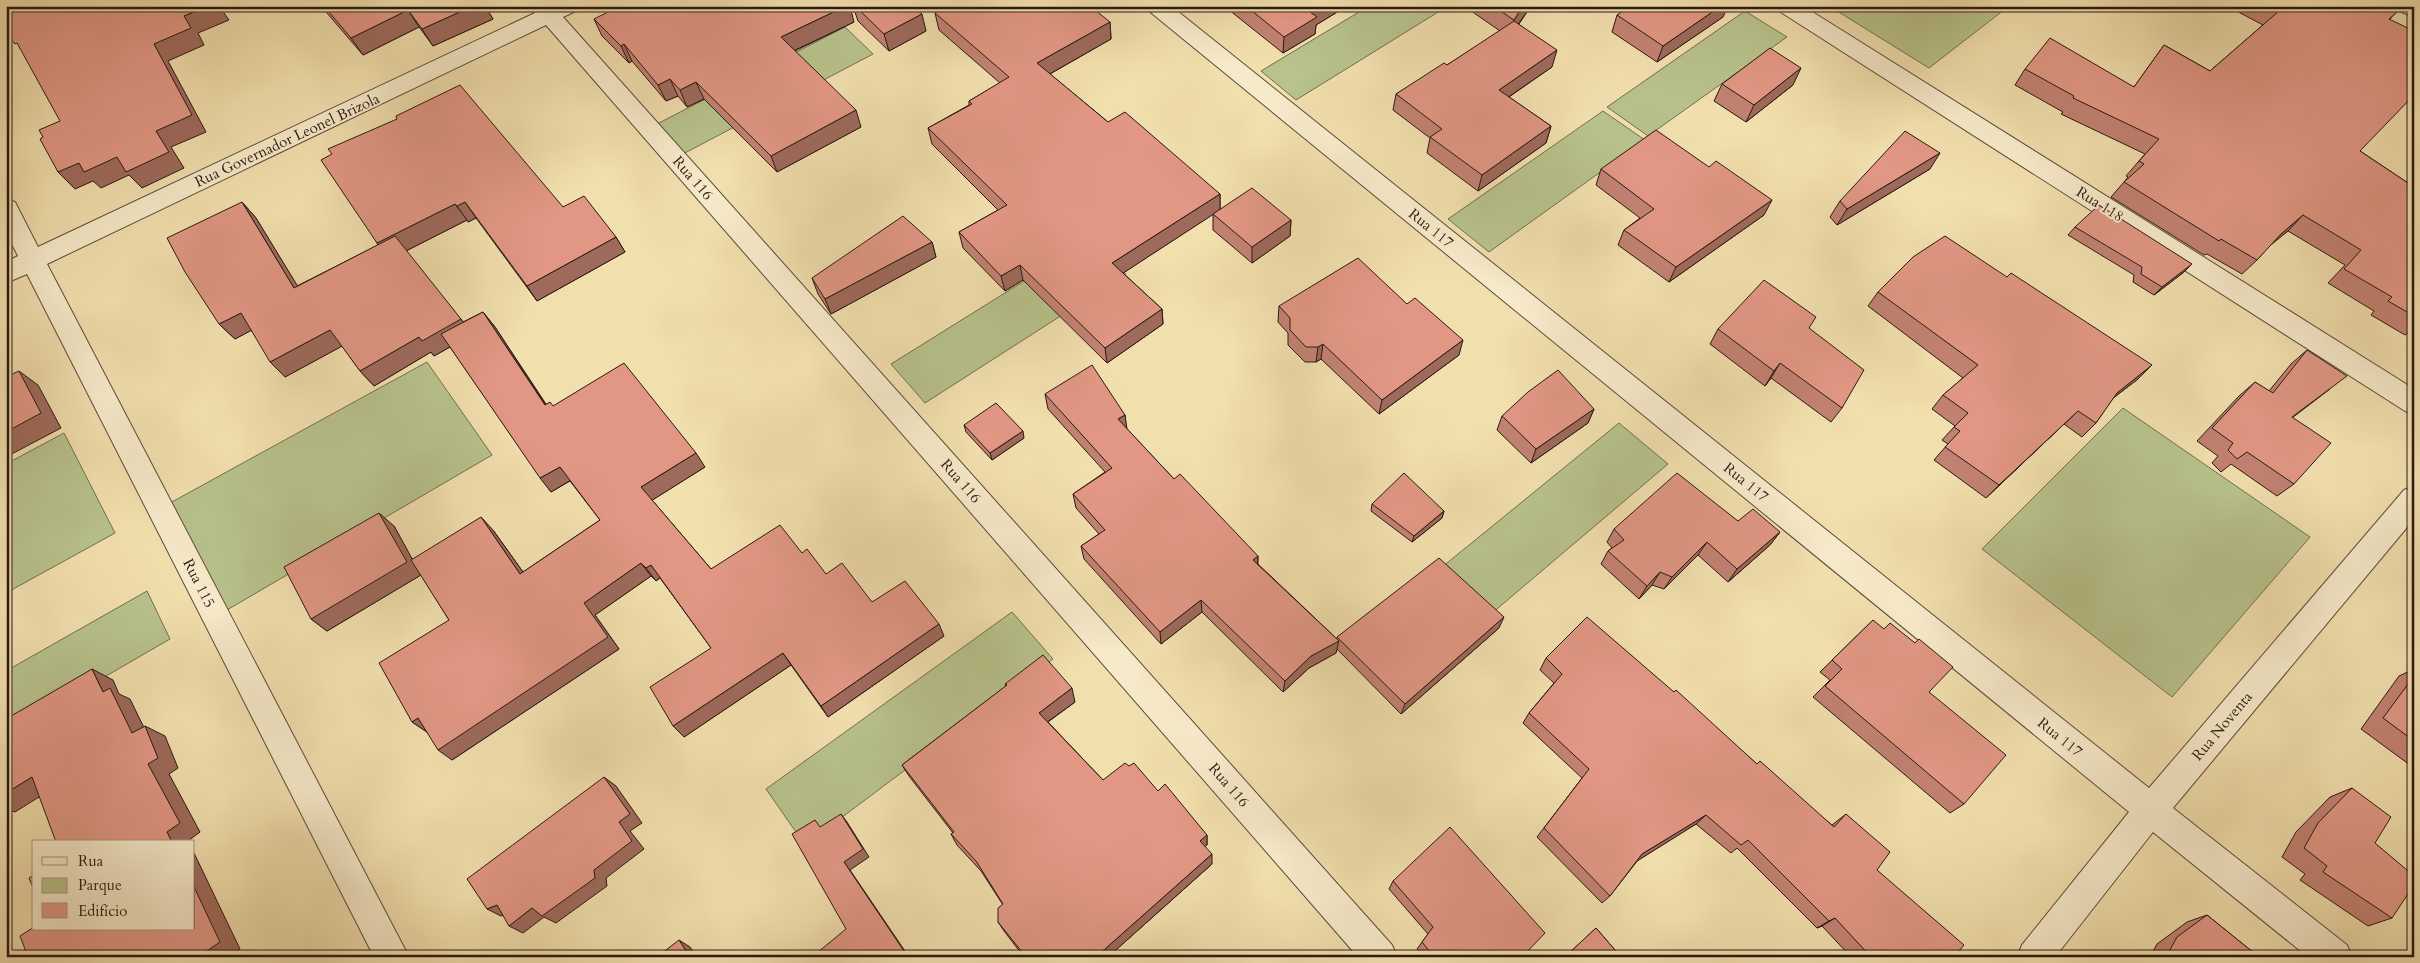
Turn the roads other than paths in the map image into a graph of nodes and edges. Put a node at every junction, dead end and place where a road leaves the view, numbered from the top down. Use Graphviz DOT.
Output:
graph roads {
  1 [pos="1157,6"];
  2 [pos="1787,6"];
  3 [pos="2407,6"];
  4 [pos="553,9"];
  5 [pos="2414,10"];
  6 [pos="6,208"];
  7 [pos="33,261"];
  8 [pos="6,273"];
  9 [pos="2414,403"];
  10 [pos="2414,498"];
  11 [pos="2151,810"];
  12 [pos="392,957"];
  13 [pos="1380,957"];
  14 [pos="2034,957"];
  15 [pos="2336,957"];
  1 -- 11 [label="street, Rua 117"];
  2 -- 9 [label="street, Rua 118"];
  3 -- 5 [label="street"];
  4 -- 7 [label="street, Rua Governador Leonel Brizola"];
  4 -- 13 [label="street, Rua 116"];
  6 -- 7 [label="street, Rua 115"];
  7 -- 8 [label="street, Rua Governador Leonel Brizola"];
  7 -- 12 [label="street, Rua 115"];
  10 -- 11 [label="street, Rua Noventa"];
  11 -- 14 [label="street, Rua Noventa"];
  11 -- 15 [label="street, Rua 117"];
}
